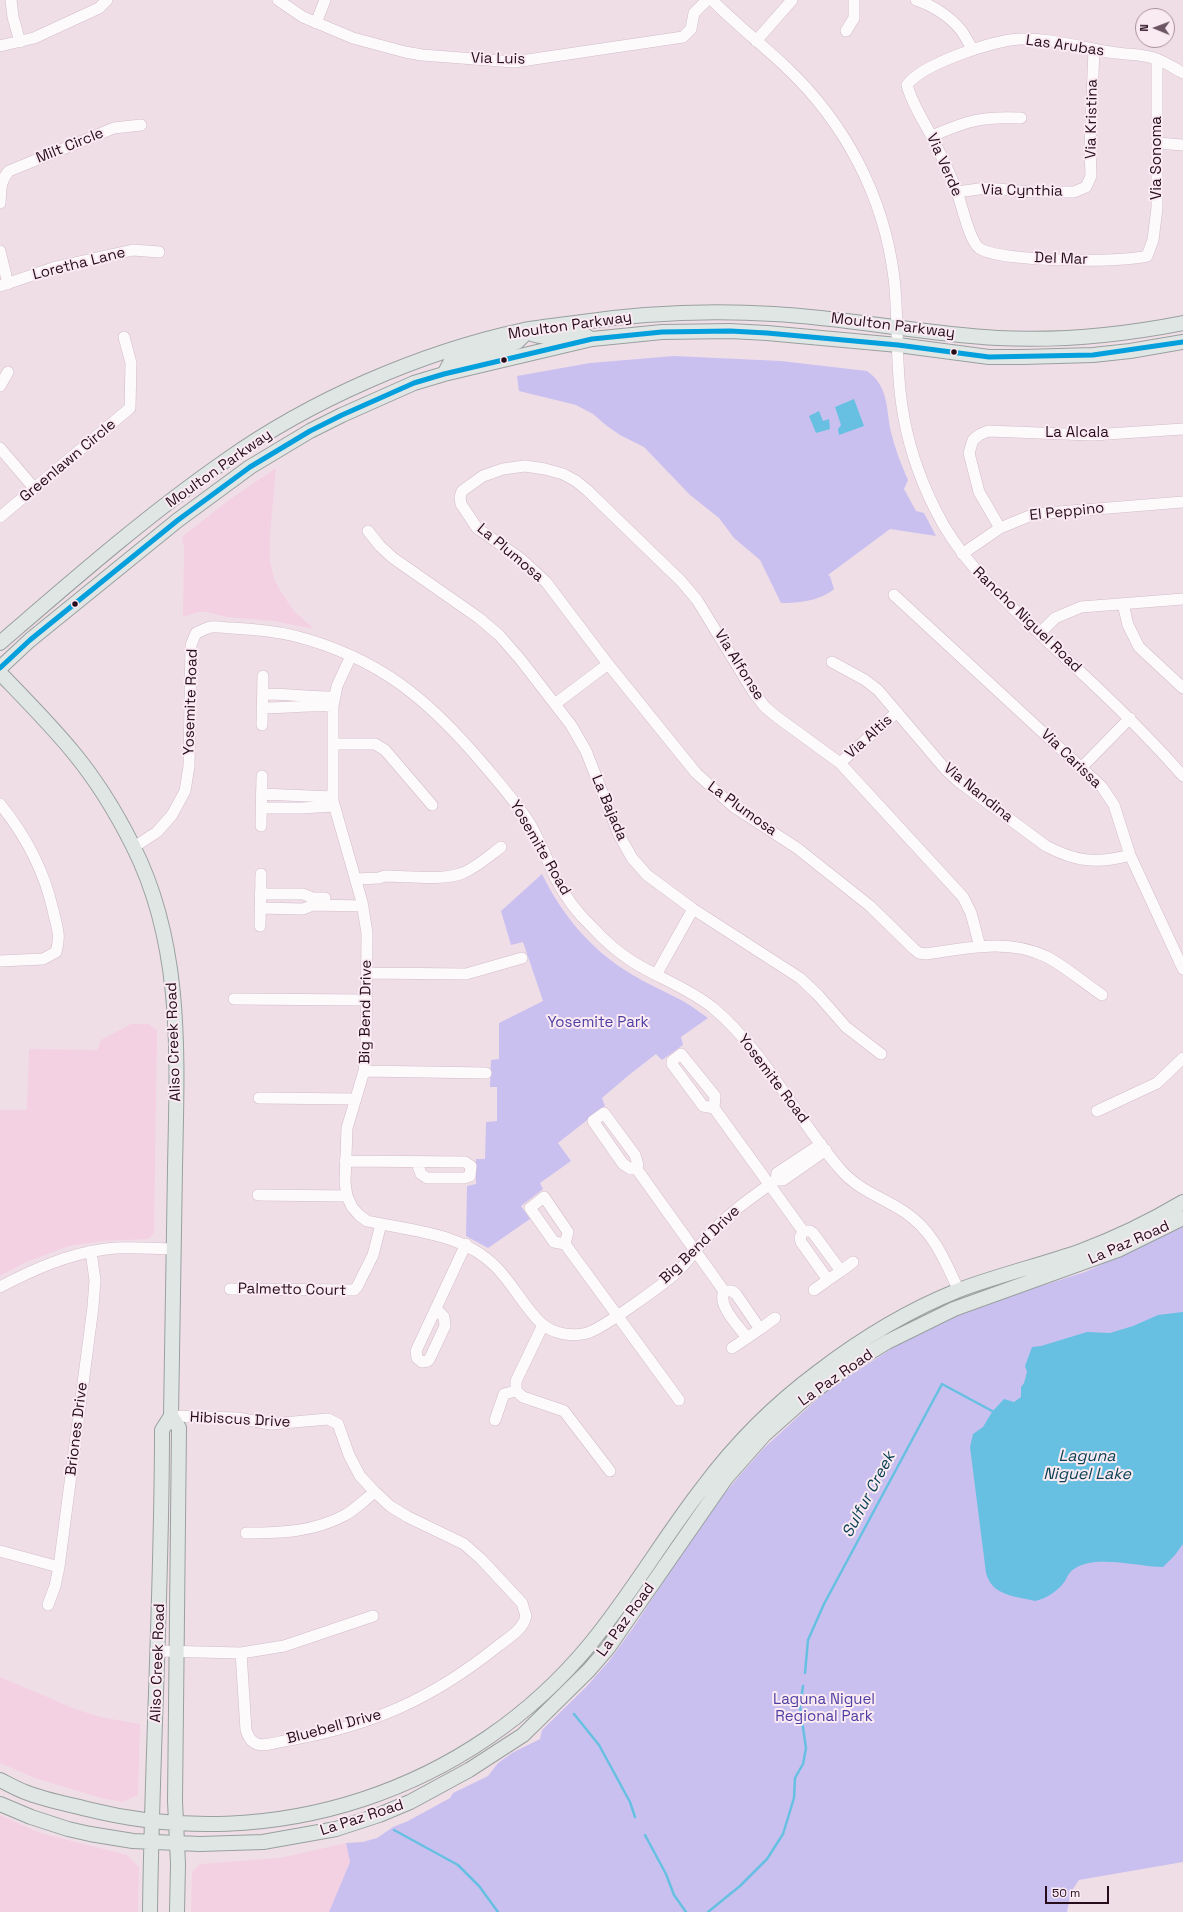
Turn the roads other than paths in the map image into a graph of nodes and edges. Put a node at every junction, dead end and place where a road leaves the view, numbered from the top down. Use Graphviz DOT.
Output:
graph roads {
  1 [pos="11,0"];
  2 [pos="278,0"];
  3 [pos="325,0"];
  4 [pos="707,0"];
  5 [pos="712,0"];
  6 [pos="792,0"];
  7 [pos="854,0"];
  8 [pos="916,0"];
  9 [pos="106,1"];
  10 [pos="316,23"];
  11 [pos="846,31"];
  12 [pos="756,41"];
  13 [pos="20,42"];
  14 [pos="0,46"];
  15 [pos="1094,49"];
  16 [pos="973,50"];
  17 [pos="1157,59"];
  18 [pos="1183,73"];
  19 [pos="907,85"];
  20 [pos="1021,118"];
  21 [pos="141,125"];
  22 [pos="932,136"];
  23 [pos="1157,143"];
  24 [pos="1183,145"];
  25 [pos="1086,186"];
  26 [pos="957,192"];
  27 [pos="0,203"];
  28 [pos="977,246"];
  29 [pos="0,251"];
  30 [pos="160,252"];
  31 [pos="1147,256"];
  32 [pos="4,285"];
  33 [pos="1183,323"];
  34 [pos="897,328"];
  35 [pos="525,330"];
  36 [pos="124,337"];
  37 [pos="592,339"];
  38 [pos="1183,342"];
  39 [pos="898,346"];
  40 [pos="8,372"];
  41 [pos="444,374"];
  42 [pos="0,386"];
  43 [pos="1183,429"];
  44 [pos="0,448"];
  45 [pos="226,460"];
  46 [pos="34,488"];
  47 [pos="460,497"];
  48 [pos="1183,502"];
  49 [pos="0,517"];
  50 [pos="178,520"];
  51 [pos="1000,528"];
  52 [pos="368,531"];
  53 [pos="962,554"];
  54 [pos="894,595"];
  55 [pos="1183,599"];
  56 [pos="1123,604"];
  57 [pos="1040,633"];
  58 [pos="0,643"];
  59 [pos="351,656"];
  60 [pos="832,662"];
  61 [pos="608,664"];
  62 [pos="0,668"];
  63 [pos="0,673"];
  64 [pos="263,676"];
  65 [pos="1183,688"];
  66 [pos="262,694"];
  67 [pos="301,701"];
  68 [pos="334,701"];
  69 [pos="555,704"];
  70 [pos="262,708"];
  71 [pos="897,712"];
  72 [pos="1130,718"];
  73 [pos="262,725"];
  74 [pos="333,744"];
  75 [pos="840,763"];
  76 [pos="1082,767"];
  77 [pos="262,776"];
  78 [pos="1183,776"];
  79 [pos="262,794"];
  80 [pos="307,802"];
  81 [pos="334,802"];
  82 [pos="0,804"];
  83 [pos="432,805"];
  84 [pos="261,808"];
  85 [pos="261,826"];
  86 [pos="134,847"];
  87 [pos="501,847"];
  88 [pos="1130,856"];
  89 [pos="261,874"];
  90 [pos="355,875"];
  91 [pos="260,894"];
  92 [pos="313,902"];
  93 [pos="362,903"];
  94 [pos="260,908"];
  95 [pos="693,909"];
  96 [pos="260,926"];
  97 [pos="980,946"];
  98 [pos="522,958"];
  99 [pos="0,961"];
  100 [pos="1183,969"];
  101 [pos="367,973"];
  102 [pos="656,975"];
  103 [pos="1102,995"];
  104 [pos="234,999"];
  105 [pos="367,1000"];
  106 [pos="881,1054"];
  107 [pos="1183,1058"];
  108 [pos="364,1071"];
  109 [pos="486,1073"];
  110 [pos="259,1098"];
  111 [pos="356,1099"];
  112 [pos="714,1108"];
  113 [pos="1097,1111"];
  114 [pos="824,1147"];
  115 [pos="345,1161"];
  116 [pos="417,1163"];
  117 [pos="636,1168"];
  118 [pos="773,1182"];
  119 [pos="258,1195"];
  120 [pos="347,1196"];
  121 [pos="1183,1202"];
  122 [pos="1183,1218"];
  123 [pos="380,1224"];
  124 [pos="803,1231"];
  125 [pos="466,1244"];
  126 [pos="565,1244"];
  127 [pos="174,1249"];
  128 [pos="695,1251"];
  129 [pos="91,1252"];
  130 [pos="853,1262"];
  131 [pos="841,1271"];
  132 [pos="828,1280"];
  133 [pos="1036,1280"];
  134 [pos="0,1287"];
  135 [pos="230,1289"];
  136 [pos="814,1290"];
  137 [pos="959,1290"];
  138 [pos="724,1291"];
  139 [pos="436,1309"];
  140 [pos="617,1316"];
  141 [pos="775,1318"];
  142 [pos="543,1325"];
  143 [pos="760,1329"];
  144 [pos="747,1338"];
  145 [pos="887,1342"];
  146 [pos="732,1348"];
  147 [pos="516,1391"];
  148 [pos="679,1400"];
  149 [pos="171,1416"];
  150 [pos="495,1420"];
  151 [pos="610,1471"];
  152 [pos="375,1492"];
  153 [pos="246,1533"];
  154 [pos="0,1551"];
  155 [pos="59,1567"];
  156 [pos="48,1605"];
  157 [pos="373,1616"];
  158 [pos="159,1651"];
  159 [pos="177,1652"];
  160 [pos="241,1653"];
  161 [pos="0,1780"];
  162 [pos="0,1790"];
  163 [pos="25,1792"];
  164 [pos="0,1804"];
  165 [pos="152,1821"];
  166 [pos="176,1823"];
  167 [pos="151,1842"];
  168 [pos="177,1843"];
  169 [pos="150,1912"];
  170 [pos="177,1912"];
  1 -- 13 [label="street"];
  2 -- 10 [label="street, Via Luis"];
  3 -- 10 [label="street"];
  4 -- 10 [label="street, Via Luis"];
  5 -- 12 [label="street, Rancho Niguel Road"];
  6 -- 12 [label="street"];
  7 -- 11 [label="street"];
  8 -- 16 [label="street"];
  9 -- 13 [label="street"];
  12 -- 34 [label="street, Rancho Niguel Road"];
  13 -- 14 [label="street"];
  15 -- 16 [label="street, Las Arubas"];
  15 -- 17 [label="street, Las Arubas"];
  15 -- 25 [label="street, Via Kristina"];
  16 -- 19 [label="street, Las Arubas"];
  17 -- 18 [label="street, Las Arubas"];
  17 -- 23 [label="street, Via Sonoma"];
  19 -- 22 [label="street, Via Verde"];
  20 -- 22 [label="street"];
  21 -- 27 [label="street, Milt Circle"];
  22 -- 26 [label="street, Via Verde"];
  23 -- 24 [label="street"];
  23 -- 31 [label="street, Via Sonoma"];
  25 -- 26 [label="street, Via Cynthia"];
  26 -- 28 [label="street, Via Verde"];
  28 -- 31 [label="street, Del Mar"];
  29 -- 32 [label="street"];
  30 -- 32 [label="street, Loretha Lane"];
  33 -- 34 [label="main road, Moulton Parkway"];
  34 -- 35 [label="main road, Moulton Parkway"];
  34 -- 39 [label="street, Rancho Niguel Road"];
  35 -- 37 [label="main road"];
  35 -- 41 [label="main road"];
  35 -- 45 [label="main road, Moulton Parkway"];
  36 -- 46 [label="street, Greenlawn Circle"];
  37 -- 39 [label="main road, Moulton Parkway"];
  37 -- 41 [label="main road, Moulton Parkway"];
  38 -- 39 [label="main road, Moulton Parkway"];
  39 -- 53 [label="street, Rancho Niguel Road"];
  40 -- 42 [label="street"];
  41 -- 50 [label="main road, Moulton Parkway"];
  43 -- 51 [label="street, La Alcala"];
  44 -- 46 [label="street"];
  45 -- 50 [label="main road"];
  45 -- 58 [label="main road, Moulton Parkway"];
  46 -- 49 [label="street, Greenlawn Circle"];
  47 -- 61 [label="street, La Plumosa"];
  47 -- 75 [label="street, Via Alfonse"];
  48 -- 51 [label="street, El Peppino"];
  50 -- 62 [label="main road, Moulton Parkway"];
  51 -- 53 [label="street, El Peppino"];
  52 -- 69 [label="street, La Bajada"];
  53 -- 57 [label="street, Rancho Niguel Road"];
  54 -- 76 [label="street, Via Carissa"];
  55 -- 56 [label="street"];
  56 -- 57 [label="street"];
  56 -- 65 [label="street"];
  57 -- 72 [label="street, Rancho Niguel Road"];
  59 -- 68 [label="street, Big Bend Drive"];
  59 -- 86 [label="street, Yosemite Road"];
  59 -- 102 [label="street, Yosemite Road"];
  60 -- 71 [label="street, Via Nandina"];
  61 -- 69 [label="street"];
  61 -- 97 [label="street, La Plumosa"];
  63 -- 86 [label="main road, Aliso Creek Road"];
  64 -- 66 [label="street"];
  66 -- 67 [label="street"];
  66 -- 70 [label="street"];
  67 -- 68 [label="street"];
  67 -- 70 [label="street"];
  68 -- 74 [label="street, Big Bend Drive"];
  69 -- 95 [label="street, La Bajada"];
  70 -- 73 [label="street"];
  71 -- 75 [label="street, Via Altis"];
  71 -- 88 [label="street, Via Nandina"];
  72 -- 76 [label="street"];
  72 -- 78 [label="street, Rancho Niguel Road"];
  74 -- 81 [label="street, Big Bend Drive"];
  74 -- 83 [label="street"];
  75 -- 97 [label="street, Via Alfonse"];
  76 -- 88 [label="street, Via Carissa"];
  77 -- 79 [label="street"];
  79 -- 80 [label="street"];
  79 -- 84 [label="street"];
  80 -- 81 [label="street"];
  80 -- 84 [label="street"];
  81 -- 90 [label="street, Big Bend Drive"];
  82 -- 99 [label="street"];
  84 -- 85 [label="street"];
  86 -- 127 [label="main road, Aliso Creek Road"];
  87 -- 90 [label="street"];
  88 -- 100 [label="street, Via Carissa"];
  89 -- 91 [label="street"];
  90 -- 93 [label="street, Big Bend Drive"];
  91 -- 92 [label="street"];
  91 -- 94 [label="street"];
  92 -- 93 [label="street"];
  92 -- 94 [label="street"];
  93 -- 101 [label="street, Big Bend Drive"];
  94 -- 96 [label="street"];
  95 -- 102 [label="street"];
  95 -- 106 [label="street, La Bajada"];
  97 -- 103 [label="street, La Plumosa"];
  98 -- 101 [label="street"];
  101 -- 105 [label="street, Big Bend Drive"];
  102 -- 114 [label="street, Yosemite Road"];
  104 -- 105 [label="street"];
  105 -- 108 [label="street, Big Bend Drive"];
  107 -- 113 [label="street"];
  108 -- 109 [label="street"];
  108 -- 111 [label="street, Big Bend Drive"];
  110 -- 111 [label="street"];
  111 -- 115 [label="street, Big Bend Drive"];
  112 -- 112 [label="street"];
  112 -- 118 [label="street"];
  114 -- 118 [label="street, Big Bend Drive"];
  114 -- 137 [label="street, Yosemite Road"];
  115 -- 116 [label="street"];
  115 -- 120 [label="street, Big Bend Drive"];
  117 -- 117 [label="street"];
  117 -- 128 [label="street"];
  118 -- 124 [label="street"];
  118 -- 128 [label="street, Big Bend Drive"];
  119 -- 120 [label="street"];
  120 -- 123 [label="street, Big Bend Drive"];
  121 -- 137 [label="main road, La Paz Road"];
  122 -- 133 [label="main road, La Paz Road"];
  123 -- 125 [label="street, Big Bend Drive"];
  123 -- 135 [label="street, Palmetto Court"];
  124 -- 131 [label="street"];
  124 -- 132 [label="street"];
  125 -- 139 [label="street"];
  125 -- 142 [label="street, Big Bend Drive"];
  126 -- 140 [label="street"];
  127 -- 129 [label="street"];
  127 -- 149 [label="main road, Aliso Creek Road"];
  128 -- 138 [label="street"];
  128 -- 140 [label="street, Big Bend Drive"];
  129 -- 134 [label="street"];
  129 -- 155 [label="street, Briones Drive"];
  130 -- 131 [label="street"];
  131 -- 132 [label="street"];
  132 -- 136 [label="street"];
  133 -- 137 [label="main road"];
  133 -- 145 [label="main road, La Paz Road"];
  137 -- 145 [label="main road"];
  137 -- 166 [label="main road, La Paz Road"];
  138 -- 143 [label="street"];
  138 -- 144 [label="street"];
  140 -- 142 [label="street, Big Bend Drive"];
  140 -- 148 [label="street"];
  141 -- 143 [label="street"];
  142 -- 147 [label="street"];
  143 -- 144 [label="street"];
  144 -- 146 [label="street"];
  145 -- 168 [label="main road, La Paz Road"];
  147 -- 150 [label="street"];
  147 -- 151 [label="street"];
  149 -- 152 [label="street, Hibiscus Drive"];
  149 -- 158 [label="main road, Aliso Creek Road"];
  149 -- 159 [label="main road, Aliso Creek Road"];
  152 -- 153 [label="street"];
  152 -- 160 [label="street, Bluebell Drive"];
  154 -- 155 [label="street"];
  155 -- 156 [label="street, Briones Drive"];
  157 -- 160 [label="street"];
  158 -- 159 [label="street"];
  158 -- 165 [label="main road, Aliso Creek Road"];
  159 -- 160 [label="street"];
  159 -- 166 [label="main road, Aliso Creek Road"];
  161 -- 163 [label="main road, La Paz Road"];
  162 -- 163 [label="main road"];
  163 -- 165 [label="main road, La Paz Road"];
  164 -- 167 [label="main road, La Paz Road"];
  165 -- 166 [label="main road, La Paz Road"];
  165 -- 167 [label="main road, Aliso Creek Road"];
  166 -- 168 [label="main road, Aliso Creek Road"];
  167 -- 168 [label="main road, La Paz Road"];
  167 -- 169 [label="main road, Aliso Creek Road"];
  168 -- 170 [label="main road, Aliso Creek Road"];
}
